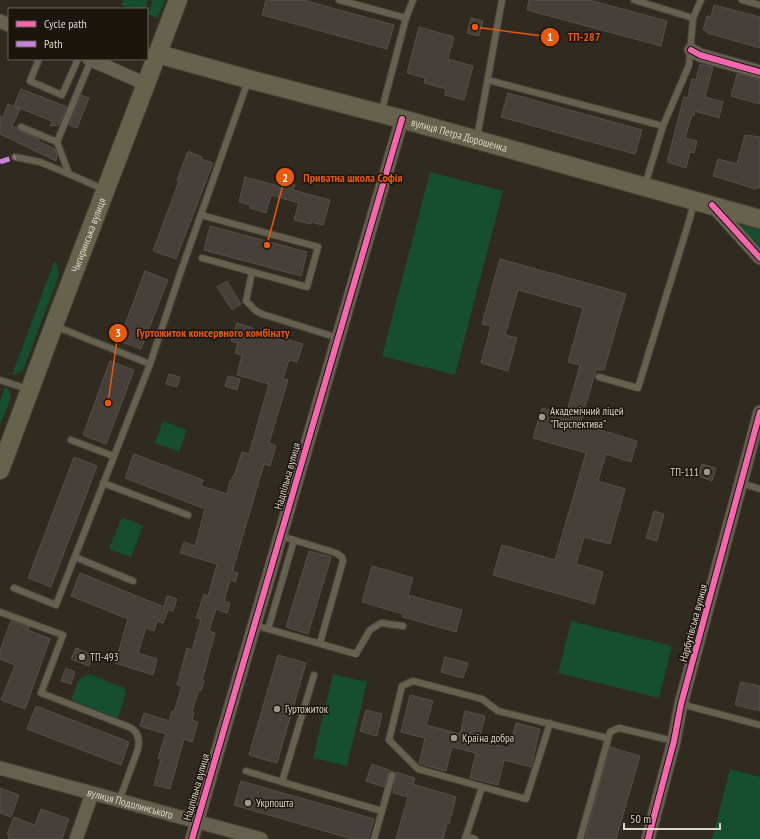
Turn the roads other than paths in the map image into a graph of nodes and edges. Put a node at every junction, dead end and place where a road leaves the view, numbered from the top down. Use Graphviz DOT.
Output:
graph roads {
  1 [pos="178,0"];
  2 [pos="339,0"];
  3 [pos="415,0"];
  4 [pos="502,0"];
  5 [pos="634,0"];
  6 [pos="701,0"];
  7 [pos="742,0"];
  8 [pos="760,5"];
  9 [pos="406,18"];
  10 [pos="693,18"];
  11 [pos="690,50"];
  12 [pos="158,54"];
  13 [pos="38,60"];
  14 [pos="85,60"];
  15 [pos="86,60"];
  16 [pos="88,60"];
  17 [pos="760,72"];
  18 [pos="248,79"];
  19 [pos="488,80"];
  20 [pos="146,84"];
  21 [pos="381,114"];
  22 [pos="402,119"];
  23 [pos="664,126"];
  24 [pos="21,127"];
  25 [pos="476,140"];
  26 [pos="57,142"];
  27 [pos="15,157"];
  28 [pos="69,174"];
  29 [pos="644,186"];
  30 [pos="105,190"];
  31 [pos="694,200"];
  32 [pos="712,205"];
  33 [pos="201,216"];
  34 [pos="760,219"];
  35 [pos="202,258"];
  36 [pos="760,258"];
  37 [pos="252,272"];
  38 [pos="54,325"];
  39 [pos="338,338"];
  40 [pos="150,364"];
  41 [pos="599,377"];
  42 [pos="0,380"];
  43 [pos="30,389"];
  44 [pos="760,412"];
  45 [pos="71,440"];
  46 [pos="113,456"];
  47 [pos="0,470"];
  48 [pos="741,482"];
  49 [pos="103,483"];
  50 [pos="760,488"];
  51 [pos="188,515"];
  52 [pos="280,536"];
  53 [pos="294,540"];
  54 [pos="75,557"];
  55 [pos="133,581"];
  56 [pos="14,588"];
  57 [pos="1,614"];
  58 [pos="254,625"];
  59 [pos="404,626"];
  60 [pos="268,629"];
  61 [pos="320,643"];
  62 [pos="314,676"];
  63 [pos="681,704"];
  64 [pos="550,723"];
  65 [pos="760,725"];
  66 [pos="607,738"];
  67 [pos="674,741"];
  68 [pos="0,768"];
  69 [pos="246,771"];
  70 [pos="392,774"];
  71 [pos="282,782"];
  72 [pos="482,787"];
  73 [pos="92,794"];
  74 [pos="119,801"];
  75 [pos="382,811"];
  76 [pos="197,821"];
  77 [pos="466,838"];
  78 [pos="76,839"];
  79 [pos="192,839"];
  80 [pos="261,839"];
  81 [pos="374,839"];
  82 [pos="475,839"];
  83 [pos="580,839"];
  84 [pos="648,839"];
  1 -- 12 [label="main road, Чигиринська вулиця"];
  2 -- 9 [label="lane"];
  3 -- 9 [label="lane"];
  4 -- 19 [label="lane"];
  5 -- 10 [label="lane"];
  6 -- 10 [label="lane"];
  7 -- 8 [label="lane"];
  9 -- 21 [label="lane"];
  10 -- 11 [label="lane"];
  11 -- 17 [label="street"];
  11 -- 23 [label="lane"];
  12 -- 18 [label="main road, вулиця Петра Дорошенка"];
  12 -- 20 [label="main road, Чигиринська вулиця"];
  13 -- 14 [label="lane"];
  15 -- 26 [label="lane"];
  16 -- 20 [label="street"];
  18 -- 21 [label="main road, вулиця Петра Дорошенка"];
  18 -- 33 [label="lane"];
  19 -- 23 [label="lane"];
  19 -- 25 [label="lane"];
  20 -- 30 [label="main road, Чигиринська вулиця"];
  21 -- 22 [label="main road, вулиця Петра Дорошенка"];
  22 -- 25 [label="main road, вулиця Петра Дорошенка"];
  22 -- 39 [label="street, Надпільна вулиця"];
  23 -- 29 [label="lane"];
  24 -- 26 [label="lane"];
  25 -- 29 [label="main road, вулиця Петра Дорошенка"];
  26 -- 28 [label="lane"];
  27 -- 28 [label="lane"];
  28 -- 30 [label="lane"];
  29 -- 31 [label="main road, вулиця Петра Дорошенка"];
  30 -- 38 [label="main road, Чигиринська вулиця"];
  31 -- 32 [label="main road, вулиця Петра Дорошенка"];
  31 -- 41 [label="lane"];
  32 -- 34 [label="main road, вулиця Петра Дорошенка"];
  32 -- 36 [label="street"];
  33 -- 37 [label="lane"];
  33 -- 40 [label="lane"];
  35 -- 37 [label="lane"];
  37 -- 39 [label="lane"];
  38 -- 40 [label="lane"];
  38 -- 43 [label="main road, Чигиринська вулиця"];
  39 -- 52 [label="street, Надпільна вулиця"];
  40 -- 46 [label="lane"];
  42 -- 43 [label="lane"];
  43 -- 47 [label="main road, Чигиринська вулиця"];
  44 -- 48 [label="street, Нарбутівська вулиця"];
  45 -- 46 [label="lane"];
  46 -- 49 [label="lane"];
  48 -- 50 [label="lane"];
  48 -- 63 [label="street, Нарбутівська вулиця"];
  49 -- 51 [label="lane"];
  49 -- 54 [label="lane"];
  52 -- 53 [label="lane"];
  52 -- 58 [label="street, Надпільна вулиця"];
  53 -- 60 [label="lane"];
  53 -- 61 [label="lane"];
  54 -- 55 [label="lane"];
  54 -- 56 [label="lane"];
  57 -- 74 [label="lane"];
  58 -- 60 [label="lane"];
  58 -- 76 [label="street, Надпільна вулиця"];
  59 -- 61 [label="lane"];
  60 -- 61 [label="lane"];
  62 -- 71 [label="lane"];
  63 -- 65 [label="lane"];
  63 -- 67 [label="street, Нарбутівська вулиця"];
  64 -- 66 [label="lane"];
  64 -- 72 [label="lane"];
  64 -- 72 [label="lane"];
  66 -- 67 [label="lane"];
  66 -- 83 [label="lane"];
  67 -- 84 [label="street, Нарбутівська вулиця"];
  68 -- 73 [label="street, вулиця Подолинського"];
  69 -- 71 [label="lane"];
  70 -- 75 [label="lane"];
  71 -- 75 [label="lane"];
  72 -- 77 [label="lane"];
  73 -- 74 [label="street, вулиця Подолинського"];
  73 -- 78 [label="street"];
  74 -- 76 [label="street, вулиця Подолинського"];
  75 -- 81 [label="lane"];
  76 -- 79 [label="street, Надпільна вулиця"];
  76 -- 80 [label="street, вулиця Подолинського"];
  77 -- 82 [label="lane"];
}
